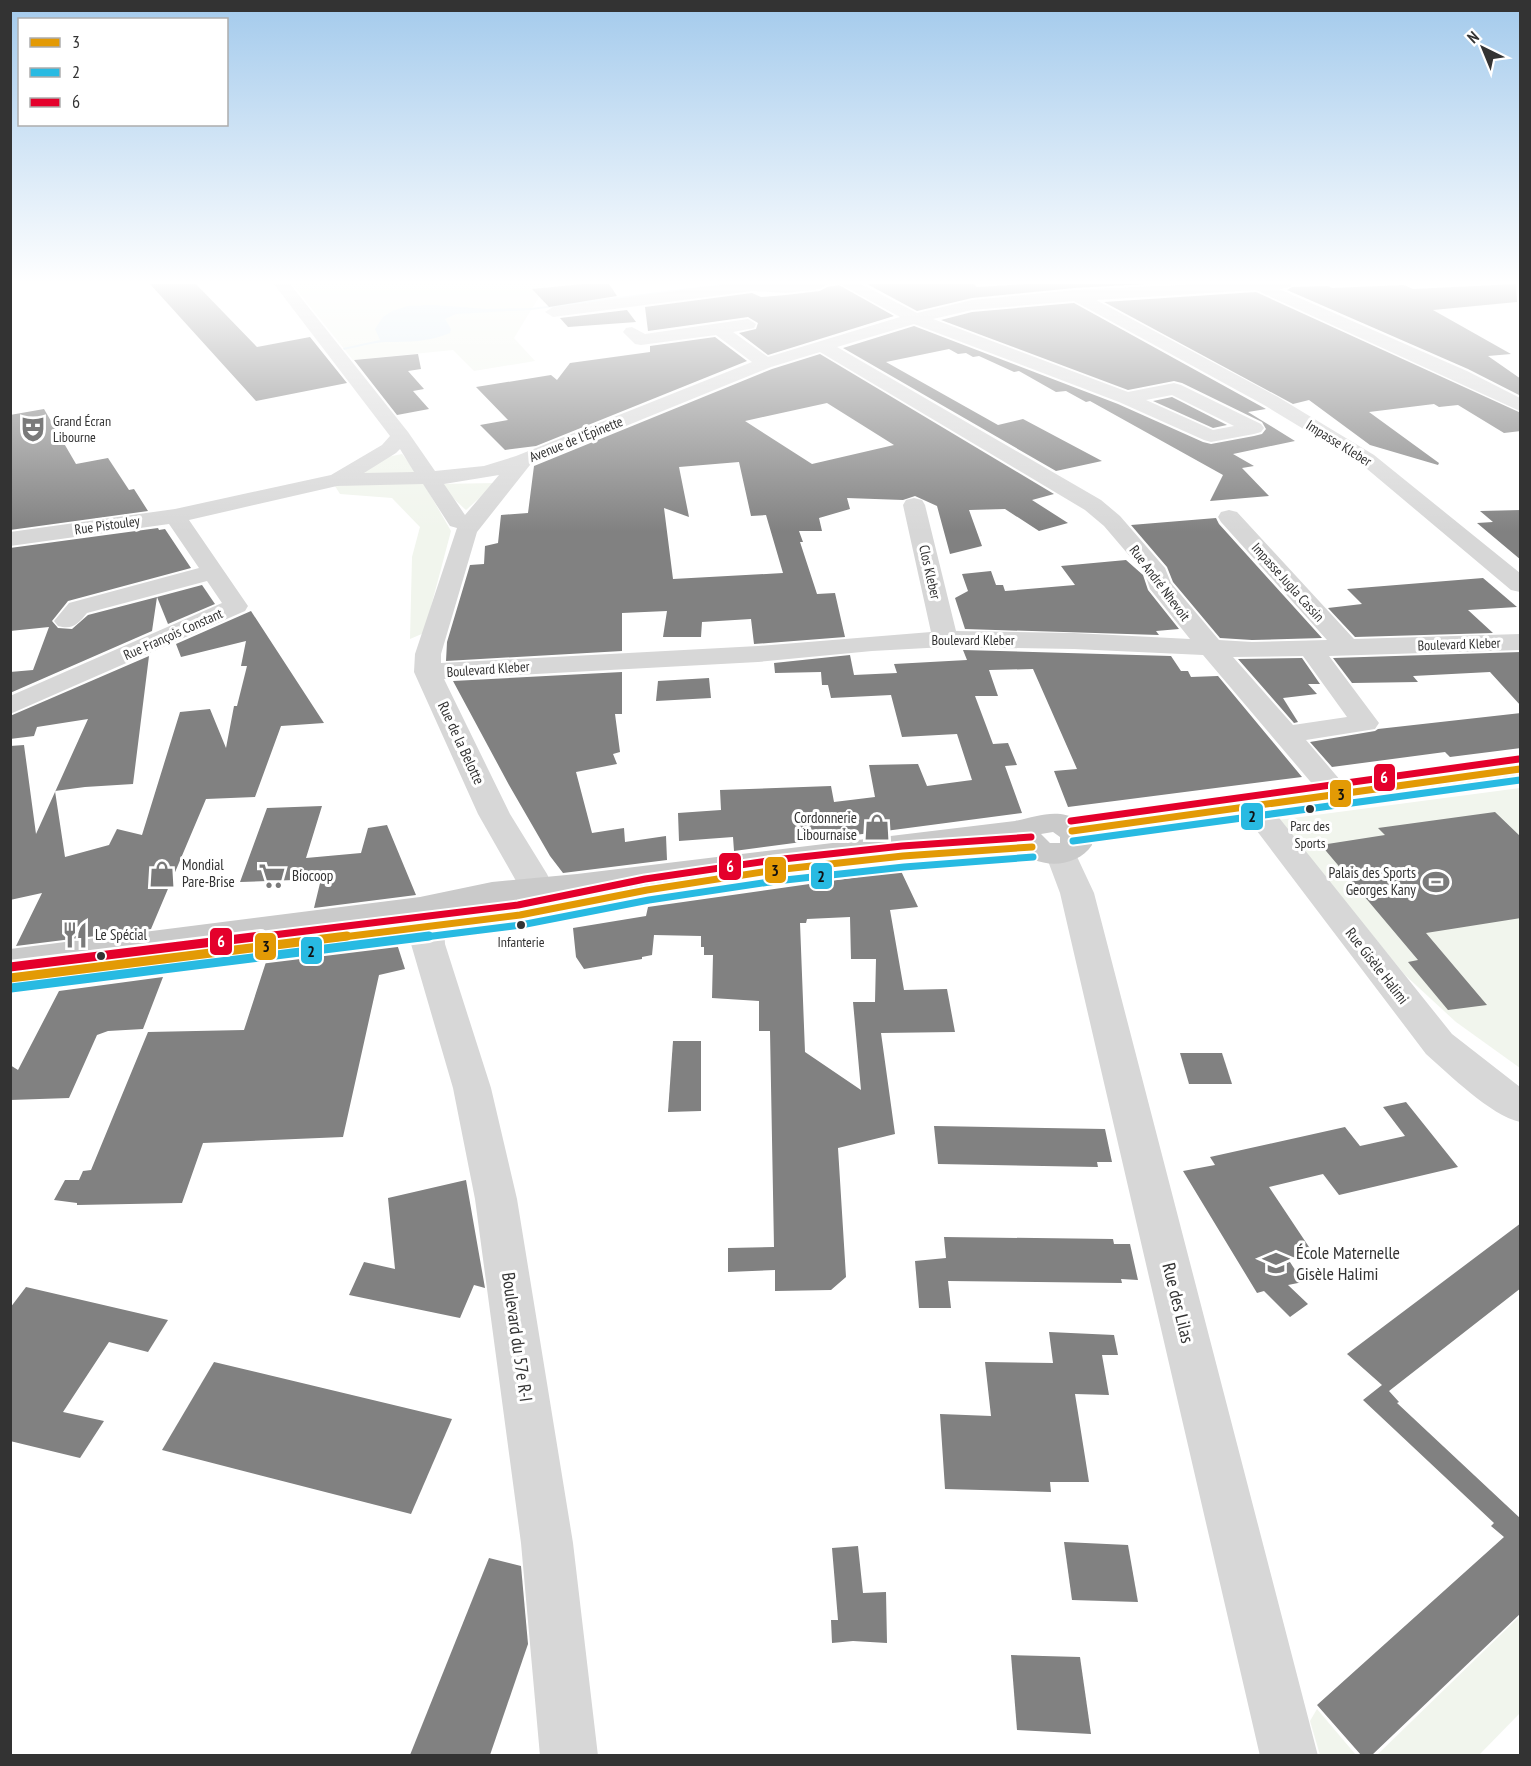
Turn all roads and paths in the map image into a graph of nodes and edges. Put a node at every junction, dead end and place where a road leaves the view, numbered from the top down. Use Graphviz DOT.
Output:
graph roads {
  1 [pos="347,366"];
  2 [pos="756,366"];
  3 [pos="857,366"];
  4 [pos="1043,366"];
  5 [pos="1207,366"];
  6 [pos="1442,366"];
  7 [pos="1126,398"];
  8 [pos="1521,405"];
  9 [pos="401,436"];
  10 [pos="523,460"];
  11 [pos="428,479"];
  12 [pos="338,480"];
  13 [pos="506,482"];
  14 [pos="914,505"];
  15 [pos="202,511"];
  16 [pos="175,516"];
  17 [pos="1229,517"];
  18 [pos="468,527"];
  19 [pos="10,539"];
  20 [pos="213,572"];
  21 [pos="1521,585"];
  22 [pos="67,621"];
  23 [pos="945,639"];
  24 [pos="1521,642"];
  25 [pos="1210,648"];
  26 [pos="1348,648"];
  27 [pos="1311,649"];
  28 [pos="427,672"];
  29 [pos="10,706"];
  30 [pos="1285,735"];
  31 [pos="1521,769"];
  32 [pos="1337,794"];
  33 [pos="1253,806"];
  34 [pos="1048,840"];
  35 [pos="536,887"];
  36 [pos="427,925"];
  37 [pos="10,961"];
  38 [pos="10,978"];
  39 [pos="1521,1107"];
  40 [pos="569,1755"];
  41 [pos="1289,1755"];
  1 -- 9 [label="street"];
  2 -- 10 [label="street, Avenue de l'Épinette"];
  3 -- 25 [label="street, Rue André Nhevoit"];
  4 -- 7 [label="street"];
  5 -- 21 [label="street, Impasse Kleber"];
  6 -- 8 [label="street"];
  7 -- 7 [label="street"];
  9 -- 11 [label="street"];
  9 -- 12 [label="street"];
  10 -- 11 [label="street, Avenue de l'Épinette"];
  10 -- 13 [label="street"];
  11 -- 12 [label="street, Avenue de l'Épinette"];
  11 -- 13 [label="street, Avenue de l'Épinette"];
  11 -- 18 [label="street"];
  12 -- 15 [label="street, Avenue de l'Épinette"];
  13 -- 18 [label="street"];
  14 -- 23 [label="street, Clos Kleber"];
  15 -- 16 [label="street, Rue Pistouley"];
  16 -- 19 [label="street, Rue Pistouley"];
  16 -- 20 [label="street, Rue François Constant"];
  17 -- 26 [label="street, Impasse Jugla Cassin"];
  18 -- 28 [label="street"];
  20 -- 22 [label="street"];
  20 -- 29 [label="street, Rue François Constant"];
  23 -- 25 [label="street, Boulevard Kleber"];
  23 -- 28 [label="street, Boulevard Kleber"];
  24 -- 26 [label="street, Boulevard Kleber"];
  25 -- 27 [label="street, Boulevard Kleber"];
  25 -- 30 [label="street, Rue André Nhevoit"];
  26 -- 27 [label="street, Boulevard Kleber"];
  27 -- 30 [label="street"];
  28 -- 35 [label="street, Rue de la Belotte"];
  30 -- 32 [label="street, Rue André Nhevoit"];
  31 -- 32 [label="main road"];
  32 -- 33 [label="main road"];
  33 -- 34 [label="main road"];
  33 -- 39 [label="street, Rue Gisèle Halimi"];
  34 -- 35 [label="main road"];
  34 -- 36 [label="main road"];
  34 -- 41 [label="street, Rue des Lilas"];
  35 -- 37 [label="main road"];
  36 -- 38 [label="main road"];
  36 -- 40 [label="street, Boulevard du 57e R-I"];
}
